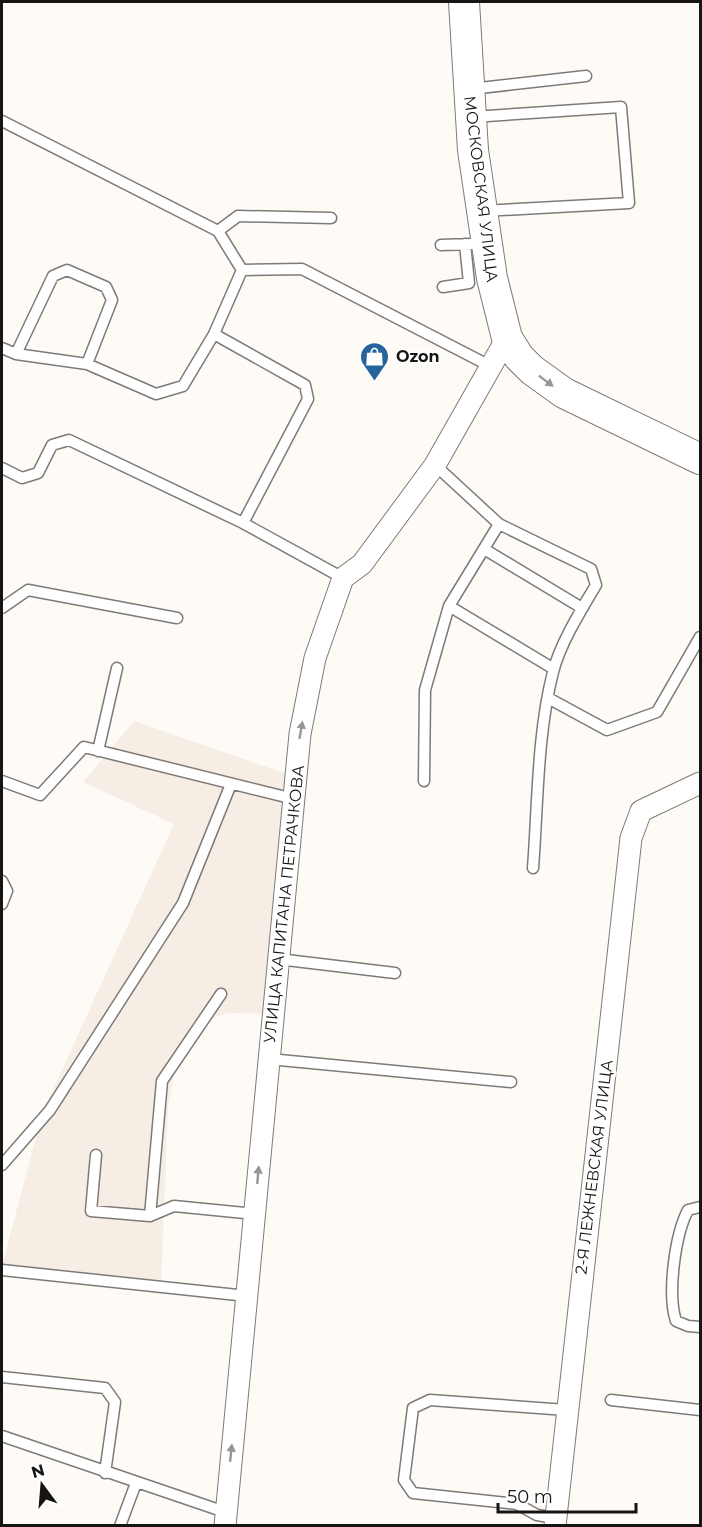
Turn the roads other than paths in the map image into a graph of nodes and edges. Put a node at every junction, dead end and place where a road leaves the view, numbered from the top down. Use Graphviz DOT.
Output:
graph roads {
  1 [pos="464,2"];
  2 [pos="586,76"];
  3 [pos="469,103"];
  4 [pos="2,121"];
  5 [pos="482,211"];
  6 [pos="331,218"];
  7 [pos="218,231"];
  8 [pos="476,244"];
  9 [pos="441,245"];
  10 [pos="242,270"];
  11 [pos="443,287"];
  12 [pos="214,334"];
  13 [pos="507,338"];
  14 [pos="2,348"];
  15 [pos="16,354"];
  16 [pos="87,364"];
  17 [pos="490,366"];
  18 [pos="700,459"];
  19 [pos="435,465"];
  20 [pos="2,468"];
  21 [pos="243,523"];
  22 [pos="499,524"];
  23 [pos="484,549"];
  24 [pos="343,578"];
  25 [pos="449,606"];
  26 [pos="2,608"];
  27 [pos="582,608"];
  28 [pos="177,618"];
  29 [pos="700,637"];
  30 [pos="117,668"];
  31 [pos="554,669"];
  32 [pos="548,698"];
  33 [pos="98,751"];
  34 [pos="2,781"];
  35 [pos="424,781"];
  36 [pos="231,783"];
  37 [pos="700,783"];
  38 [pos="294,799"];
  39 [pos="533,868"];
  40 [pos="2,881"];
  41 [pos="2,904"];
  42 [pos="278,959"];
  43 [pos="394,974"];
  44 [pos="221,994"];
  45 [pos="269,1059"];
  46 [pos="511,1082"];
  47 [pos="96,1155"];
  48 [pos="2,1165"];
  49 [pos="700,1208"];
  50 [pos="255,1214"];
  51 [pos="150,1216"];
  52 [pos="2,1270"];
  53 [pos="247,1296"];
  54 [pos="700,1327"];
  55 [pos="2,1377"];
  56 [pos="611,1400"];
  57 [pos="566,1410"];
  58 [pos="700,1410"];
  59 [pos="2,1436"];
  60 [pos="105,1473"];
  61 [pos="136,1483"];
  62 [pos="225,1519"];
  63 [pos="555,1522"];
  64 [pos="120,1526"];
  1 -- 3 [label="street, МОСКОВСКАЯ УЛИЦА"];
  2 -- 3 [label="lane"];
  3 -- 5 [label="street, МОСКОВСКАЯ УЛИЦА"];
  3 -- 5 [label="lane"];
  4 -- 7 [label="lane"];
  5 -- 8 [label="street, МОСКОВСКАЯ УЛИЦА"];
  6 -- 7 [label="lane"];
  7 -- 10 [label="lane"];
  8 -- 9 [label="lane"];
  8 -- 11 [label="lane"];
  8 -- 13 [label="street, МОСКОВСКАЯ УЛИЦА"];
  10 -- 12 [label="lane"];
  10 -- 17 [label="lane"];
  12 -- 16 [label="lane"];
  12 -- 21 [label="lane"];
  13 -- 17 [label="street"];
  13 -- 18 [label="street, МОСКОВСКАЯ УЛИЦА, one-way"];
  14 -- 15 [label="lane"];
  15 -- 16 [label="lane"];
  15 -- 16 [label="lane"];
  17 -- 19 [label="street"];
  19 -- 22 [label="lane"];
  19 -- 24 [label="street"];
  20 -- 21 [label="lane"];
  21 -- 24 [label="lane"];
  22 -- 23 [label="lane"];
  22 -- 27 [label="lane"];
  23 -- 25 [label="lane"];
  23 -- 27 [label="lane"];
  38 -- 24 [label="street, УЛИЦА КАПИТАНА ПЕТРАЧКОВА, one-way"];
  25 -- 31 [label="lane"];
  25 -- 35 [label="lane"];
  26 -- 28 [label="lane"];
  27 -- 31 [label="lane"];
  29 -- 32 [label="lane"];
  30 -- 33 [label="lane"];
  31 -- 32 [label="lane"];
  32 -- 39 [label="lane"];
  33 -- 34 [label="lane"];
  33 -- 36 [label="lane"];
  36 -- 38 [label="lane"];
  36 -- 48 [label="lane"];
  37 -- 57 [label="street, 2-Я ЛЕЖНЕВСКАЯ УЛИЦА"];
  38 -- 42 [label="street, УЛИЦА КАПИТАНА ПЕТРАЧКОВА"];
  40 -- 41 [label="lane"];
  42 -- 43 [label="lane"];
  42 -- 45 [label="street, УЛИЦА КАПИТАНА ПЕТРАЧКОВА"];
  44 -- 51 [label="lane"];
  45 -- 46 [label="lane"];
  50 -- 45 [label="street, УЛИЦА КАПИТАНА ПЕТРАЧКОВА, one-way"];
  47 -- 51 [label="lane"];
  49 -- 54 [label="lane"];
  50 -- 51 [label="lane"];
  50 -- 53 [label="street, УЛИЦА КАПИТАНА ПЕТРАЧКОВА"];
  52 -- 53 [label="lane"];
  62 -- 53 [label="street, УЛИЦА КАПИТАНА ПЕТРАЧКОВА, one-way"];
  55 -- 60 [label="lane"];
  56 -- 58 [label="lane"];
  57 -- 63 [label="street, 2-Я ЛЕЖНЕВСКАЯ УЛИЦА"];
  57 -- 63 [label="lane"];
  59 -- 60 [label="lane"];
  60 -- 61 [label="lane"];
  61 -- 62 [label="lane"];
  61 -- 64 [label="lane"];
}
